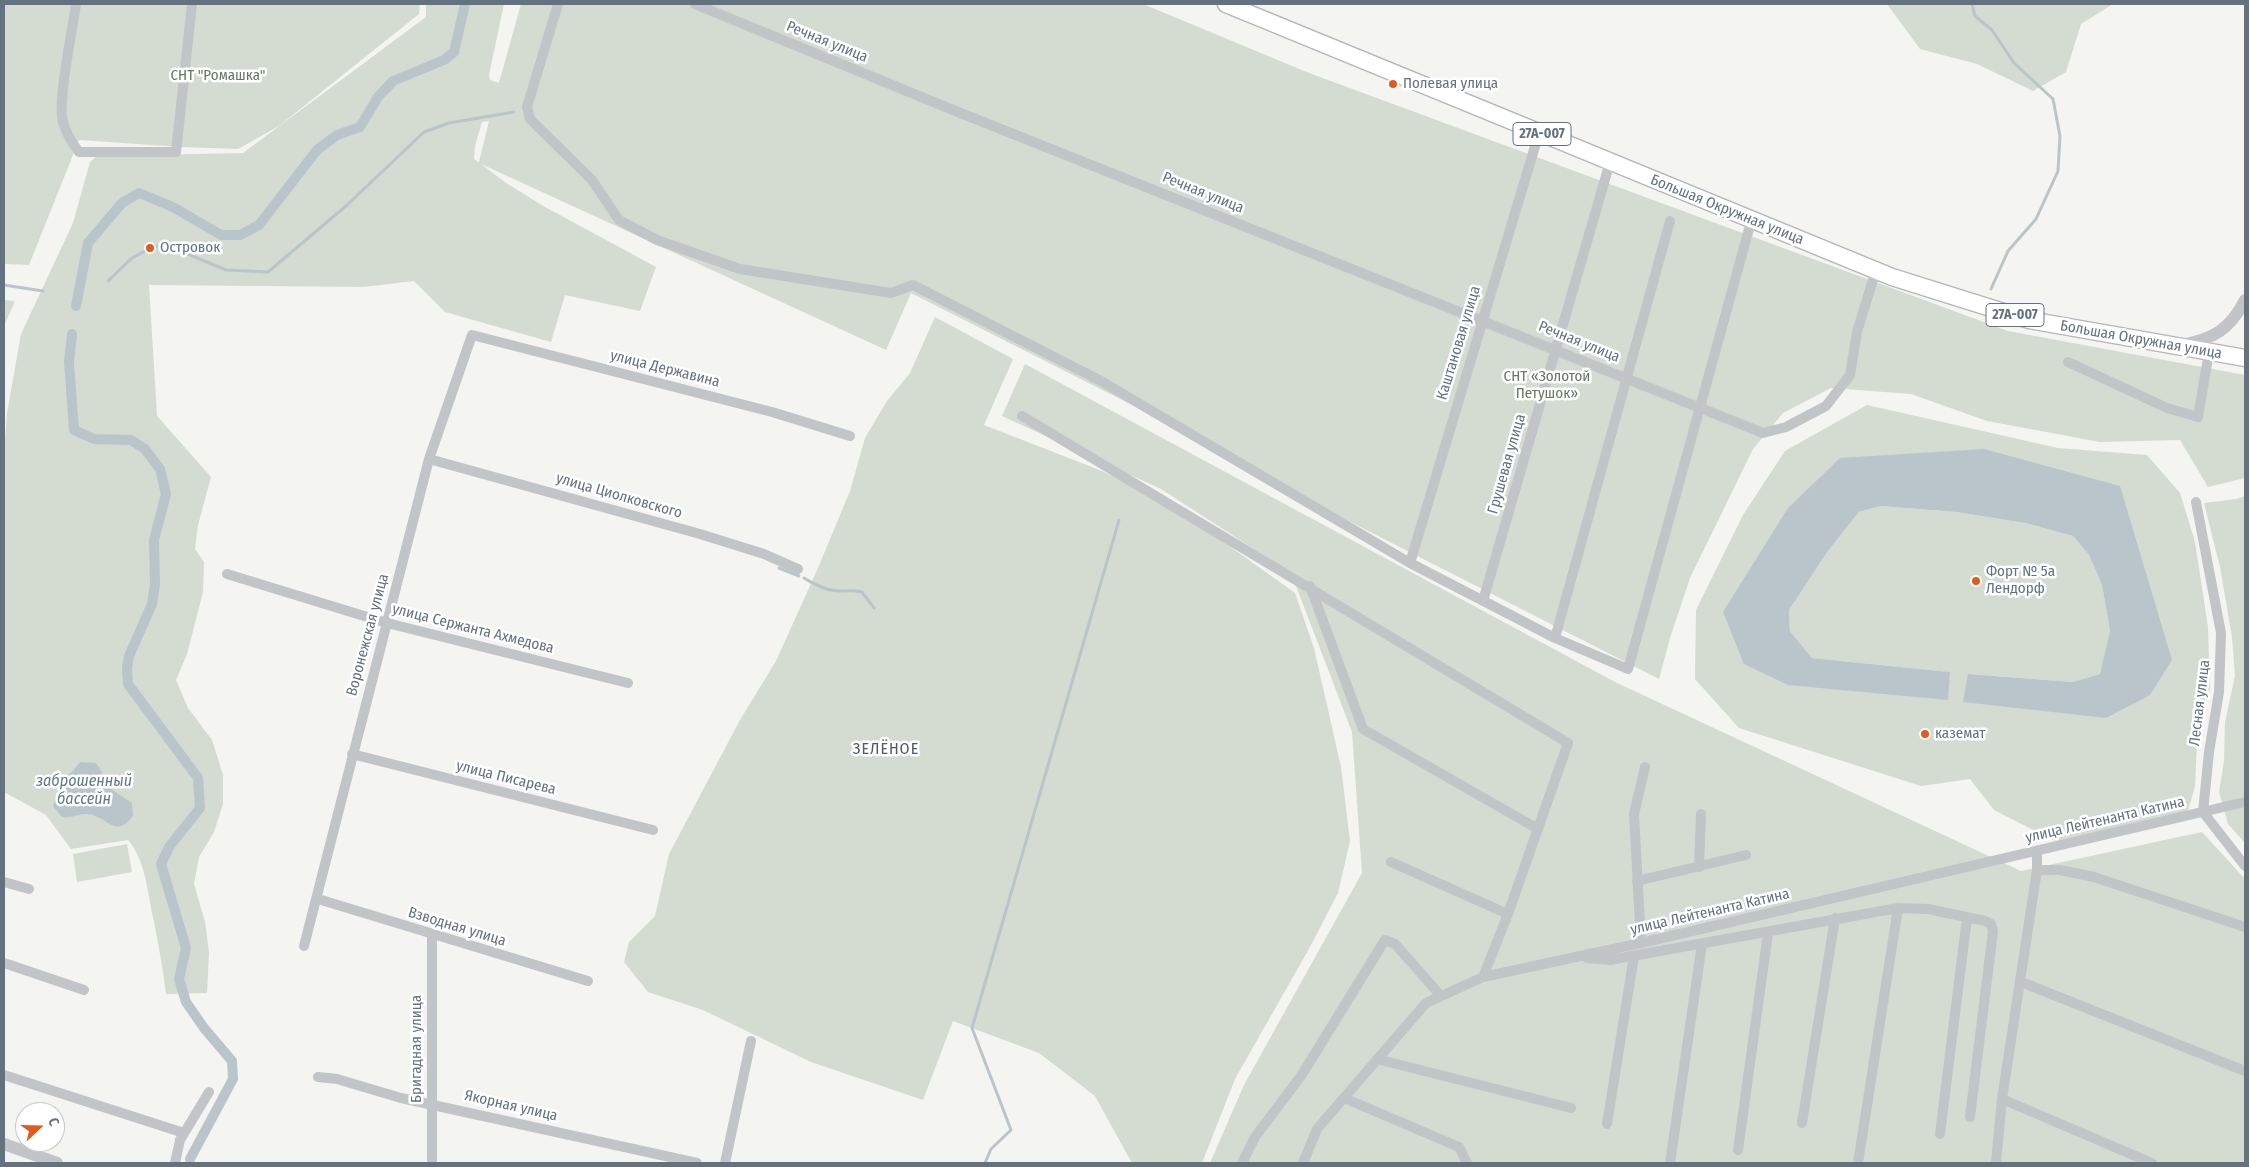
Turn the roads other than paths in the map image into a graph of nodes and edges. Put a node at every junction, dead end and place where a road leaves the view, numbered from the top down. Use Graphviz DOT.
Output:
graph roads {
  1 [pos="76,4"];
  2 [pos="192,4"];
  3 [pos="558,4"];
  4 [pos="695,4"];
  5 [pos="1226,4"];
  6 [pos="1539,133"];
  7 [pos="1610,162"];
  8 [pos="1670,221"];
  9 [pos="1750,230"];
  10 [pos="1876,270"];
  11 [pos="2245,300"];
  12 [pos="1482,319"];
  13 [pos="472,335"];
  14 [pos="2177,346"];
  15 [pos="1556,348"];
  16 [pos="2209,352"];
  17 [pos="2245,358"];
  18 [pos="2068,362"];
  19 [pos="1628,378"];
  20 [pos="1700,407"];
  21 [pos="1022,416"];
  22 [pos="850,436"];
  23 [pos="429,459"];
  24 [pos="2196,502"];
  25 [pos="1410,563"];
  26 [pos="798,569"];
  27 [pos="227,574"];
  28 [pos="1310,586"];
  29 [pos="1483,601"];
  30 [pos="387,623"];
  31 [pos="1555,638"];
  32 [pos="628,683"];
  33 [pos="352,754"];
  34 [pos="1645,767"];
  35 [pos="2245,802"];
  36 [pos="2203,812"];
  37 [pos="1701,814"];
  38 [pos="1538,829"];
  39 [pos="653,830"];
  40 [pos="2037,852"];
  41 [pos="1746,854"];
  42 [pos="1391,862"];
  43 [pos="2245,866"];
  44 [pos="1699,867"];
  45 [pos="2036,870"];
  46 [pos="1637,881"];
  47 [pos="4,882"];
  48 [pos="29,889"];
  49 [pos="318,899"];
  50 [pos="1898,908"];
  51 [pos="1508,914"];
  52 [pos="1835,918"];
  53 [pos="1967,918"];
  54 [pos="2245,927"];
  55 [pos="1768,933"];
  56 [pos="432,935"];
  57 [pos="1641,943"];
  58 [pos="1702,944"];
  59 [pos="304,946"];
  60 [pos="1576,956"];
  61 [pos="1634,956"];
  62 [pos="4,963"];
  63 [pos="1483,977"];
  64 [pos="588,981"];
  65 [pos="2021,982"];
  66 [pos="84,990"];
  67 [pos="1441,996"];
  68 [pos="751,1041"];
  69 [pos="1377,1059"];
  70 [pos="2245,1071"];
  71 [pos="4,1075"];
  72 [pos="318,1077"];
  73 [pos="209,1092"];
  74 [pos="1344,1098"];
  75 [pos="2002,1099"];
  76 [pos="432,1104"];
  77 [pos="1571,1108"];
  78 [pos="1970,1117"];
  79 [pos="1802,1123"];
  80 [pos="1608,1124"];
  81 [pos="184,1132"];
  82 [pos="1940,1134"];
  83 [pos="4,1144"];
  84 [pos="1738,1150"];
  85 [pos="1305,1162"];
  86 [pos="57,1163"];
  87 [pos="176,1163"];
  88 [pos="432,1163"];
  89 [pos="697,1163"];
  90 [pos="726,1163"];
  91 [pos="1242,1163"];
  92 [pos="1467,1163"];
  93 [pos="1670,1163"];
  94 [pos="1858,1163"];
  95 [pos="1996,1163"];
  96 [pos="2152,1163"];
  1 -- 2 [label="street"];
  3 -- 25 [label="street"];
  4 -- 12 [label="street, Речная улица"];
  5 -- 6 [label="highway, Большая Окружная улица / 27А-007"];
  6 -- 7 [label="highway, Большая Окружная улица / 27А-007"];
  6 -- 12 [label="street, Каштановая улица"];
  7 -- 10 [label="highway, Большая Окружная улица / 27А-007"];
  7 -- 15 [label="street, Грушевая улица"];
  8 -- 19 [label="street"];
  9 -- 20 [label="street"];
  10 -- 14 [label="highway, Большая Окружная улица / 27А-007"];
  10 -- 20 [label="street, Речная улица"];
  11 -- 14 [label="street"];
  12 -- 15 [label="street, Речная улица"];
  12 -- 25 [label="street, Каштановая улица"];
  13 -- 22 [label="street, улица Державина"];
  13 -- 23 [label="street, Воронежская улица"];
  14 -- 16 [label="highway, Большая Окружная улица / 27А-007"];
  15 -- 19 [label="street, Речная улица"];
  15 -- 29 [label="street, Грушевая улица"];
  16 -- 17 [label="highway, Большая Окружная улица / 27А-007"];
  16 -- 18 [label="street"];
  19 -- 20 [label="street, Речная улица"];
  19 -- 31 [label="street"];
  20 -- 31 [label="street"];
  21 -- 28 [label="street"];
  23 -- 26 [label="street, улица Циолковского"];
  23 -- 30 [label="street, Воронежская улица"];
  24 -- 36 [label="street, Лесная улица"];
  25 -- 29 [label="street"];
  27 -- 30 [label="street, улица Сержанта Ахмедова"];
  28 -- 38 [label="street"];
  28 -- 38 [label="street"];
  29 -- 31 [label="street"];
  30 -- 32 [label="street, улица Сержанта Ахмедова"];
  30 -- 33 [label="street, Воронежская улица"];
  33 -- 39 [label="street, улица Писарева"];
  33 -- 49 [label="street, Воронежская улица"];
  34 -- 46 [label="street"];
  35 -- 36 [label="street, улица Лейтенанта Катина"];
  36 -- 40 [label="street, улица Лейтенанта Катина"];
  36 -- 43 [label="street"];
  37 -- 44 [label="street"];
  38 -- 51 [label="street"];
  40 -- 45 [label="street"];
  40 -- 57 [label="street, улица Лейтенанта Катина"];
  41 -- 44 [label="street"];
  42 -- 51 [label="street"];
  44 -- 46 [label="street"];
  45 -- 54 [label="street"];
  45 -- 65 [label="street"];
  46 -- 57 [label="street"];
  47 -- 48 [label="street"];
  49 -- 56 [label="street, Взводная улица"];
  49 -- 59 [label="street, Воронежская улица"];
  50 -- 52 [label="street"];
  50 -- 53 [label="street"];
  50 -- 94 [label="street"];
  51 -- 63 [label="street"];
  52 -- 55 [label="street"];
  52 -- 79 [label="street"];
  53 -- 78 [label="street"];
  53 -- 82 [label="street"];
  55 -- 58 [label="street"];
  55 -- 84 [label="street"];
  56 -- 64 [label="street, Взводная улица"];
  56 -- 76 [label="street, Бригадная улица"];
  57 -- 60 [label="street, улица Лейтенанта Катина"];
  58 -- 61 [label="street"];
  58 -- 93 [label="street"];
  60 -- 61 [label="street"];
  60 -- 63 [label="street, улица Лейтенанта Катина"];
  61 -- 80 [label="street"];
  62 -- 66 [label="street"];
  63 -- 67 [label="street, улица Лейтенанта Катина"];
  65 -- 70 [label="street"];
  65 -- 75 [label="street"];
  67 -- 69 [label="street, улица Лейтенанта Катина"];
  67 -- 91 [label="street"];
  68 -- 90 [label="street"];
  69 -- 74 [label="street, улица Лейтенанта Катина"];
  69 -- 77 [label="street"];
  71 -- 81 [label="street"];
  72 -- 76 [label="street, Якорная улица"];
  73 -- 81 [label="street"];
  74 -- 85 [label="street, улица Лейтенанта Катина"];
  74 -- 92 [label="street"];
  75 -- 95 [label="street"];
  75 -- 96 [label="street"];
  76 -- 88 [label="street, Бригадная улица"];
  76 -- 89 [label="street, Якорная улица"];
  81 -- 87 [label="street"];
  83 -- 86 [label="street"];
}
